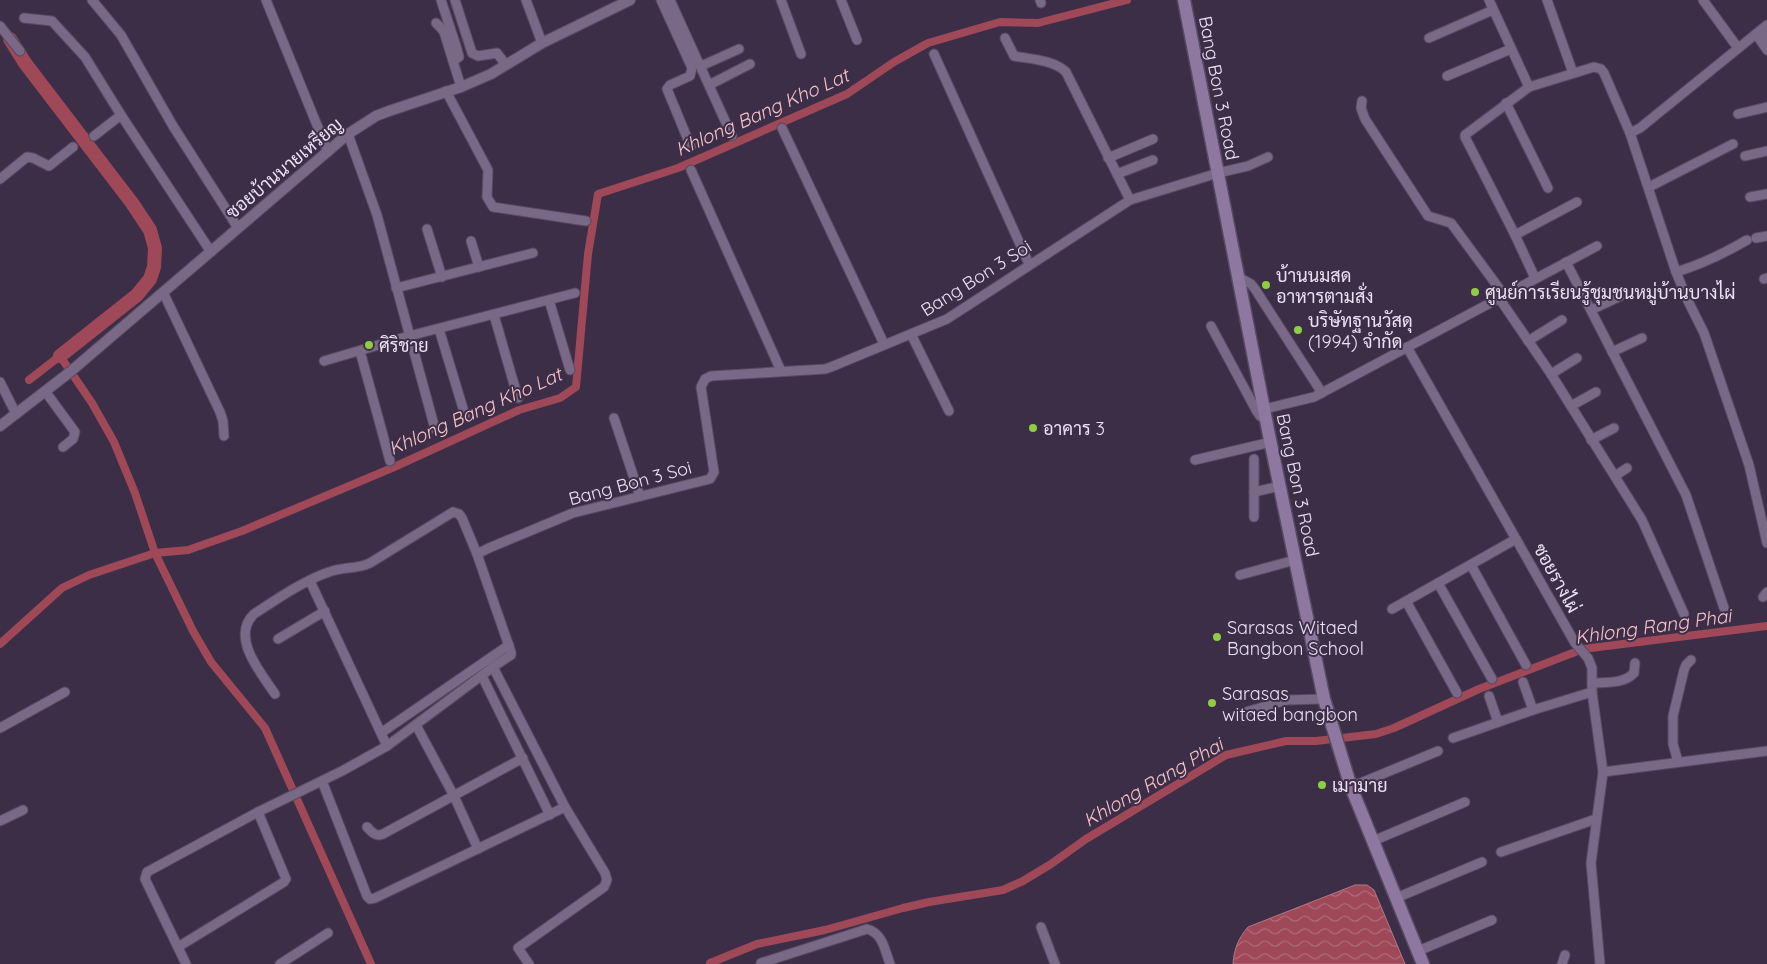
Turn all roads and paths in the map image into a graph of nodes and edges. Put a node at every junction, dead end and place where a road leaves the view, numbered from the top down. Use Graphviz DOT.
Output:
graph roads {
  1 [pos="92,0"];
  2 [pos="266,0"];
  3 [pos="441,0"];
  4 [pos="455,0"];
  5 [pos="526,0"];
  6 [pos="630,0"];
  7 [pos="661,0"];
  8 [pos="670,0"];
  9 [pos="781,0"];
  10 [pos="841,0"];
  11 [pos="1184,0"];
  12 [pos="1489,0"];
  13 [pos="1547,0"];
  14 [pos="1703,0"];
  15 [pos="1493,10"];
  16 [pos="24,18"];
  17 [pos="436,23"];
  18 [pos="0,26"];
  19 [pos="1761,30"];
  20 [pos="1005,38"];
  21 [pos="1429,38"];
  22 [pos="1767,38"];
  23 [pos="856,40"];
  24 [pos="542,43"];
  25 [pos="1738,48"];
  26 [pos="739,49"];
  27 [pos="1511,49"];
  28 [pos="1767,50"];
  29 [pos="20,51"];
  30 [pos="801,54"];
  31 [pos="934,54"];
  32 [pos="453,61"];
  33 [pos="750,64"];
  34 [pos="506,65"];
  35 [pos="701,66"];
  36 [pos="1573,73"];
  37 [pos="1447,76"];
  38 [pos="709,85"];
  39 [pos="461,87"];
  40 [pos="1529,87"];
  41 [pos="446,91"];
  42 [pos="1362,101"];
  43 [pos="1506,104"];
  44 [pos="1767,107"];
  45 [pos="1738,114"];
  46 [pos="121,115"];
  47 [pos="782,128"];
  48 [pos="1630,133"];
  49 [pos="348,134"];
  50 [pos="94,136"];
  51 [pos="732,136"];
  52 [pos="1153,139"];
  53 [pos="1733,144"];
  54 [pos="73,147"];
  55 [pos="691,147"];
  56 [pos="1767,151"];
  57 [pos="328,152"];
  58 [pos="1745,156"];
  59 [pos="1268,157"];
  60 [pos="1108,158"];
  61 [pos="1153,160"];
  62 [pos="691,170"];
  63 [pos="1218,173"];
  64 [pos="1117,174"];
  65 [pos="0,179"];
  66 [pos="1649,187"];
  67 [pos="1548,188"];
  68 [pos="1767,194"];
  69 [pos="1750,197"];
  70 [pos="1130,200"];
  71 [pos="1577,202"];
  72 [pos="586,221"];
  73 [pos="238,228"];
  74 [pos="427,229"];
  75 [pos="1515,235"];
  76 [pos="1767,236"];
  77 [pos="1756,238"];
  78 [pos="1746,240"];
  79 [pos="471,241"];
  80 [pos="1597,246"];
  81 [pos="211,252"];
  82 [pos="533,253"];
  83 [pos="1566,262"];
  84 [pos="1029,264"];
  85 [pos="479,267"];
  86 [pos="1676,272"];
  87 [pos="442,277"];
  88 [pos="1240,278"];
  89 [pos="1535,278"];
  90 [pos="396,288"];
  91 [pos="163,292"];
  92 [pos="576,293"];
  93 [pos="1625,294"];
  94 [pos="1502,296"];
  95 [pos="549,300"];
  96 [pos="1591,310"];
  97 [pos="494,315"];
  98 [pos="1562,320"];
  99 [pos="1211,326"];
  100 [pos="439,330"];
  101 [pos="911,334"];
  102 [pos="409,336"];
  103 [pos="1642,338"];
  104 [pos="1528,341"];
  105 [pos="884,344"];
  106 [pos="1407,347"];
  107 [pos="360,351"];
  108 [pos="1612,352"];
  109 [pos="1577,358"];
  110 [pos="324,360"];
  111 [pos="570,370"];
  112 [pos="781,372"];
  113 [pos="1550,374"];
  114 [pos="0,382"];
  115 [pos="45,391"];
  116 [pos="1596,392"];
  117 [pos="1322,393"];
  118 [pos="518,398"];
  119 [pos="1570,406"];
  120 [pos="949,411"];
  121 [pos="16,414"];
  122 [pos="1265,414"];
  123 [pos="465,415"];
  124 [pos="614,418"];
  125 [pos="0,426"];
  126 [pos="1614,428"];
  127 [pos="435,429"];
  128 [pos="224,436"];
  129 [pos="1591,440"];
  130 [pos="1271,442"];
  131 [pos="63,447"];
  132 [pos="1254,459"];
  133 [pos="1195,460"];
  134 [pos="390,461"];
  135 [pos="1627,468"];
  136 [pos="1614,476"];
  137 [pos="1280,486"];
  138 [pos="1254,492"];
  139 [pos="640,496"];
  140 [pos="1254,517"];
  141 [pos="1516,539"];
  142 [pos="1767,543"];
  143 [pos="477,554"];
  144 [pos="1295,560"];
  145 [pos="1471,565"];
  146 [pos="1240,575"];
  147 [pos="310,581"];
  148 [pos="1438,583"];
  149 [pos="1406,601"];
  150 [pos="1724,608"];
  151 [pos="1392,609"];
  152 [pos="325,612"];
  153 [pos="1684,614"];
  154 [pos="278,639"];
  155 [pos="508,645"];
  156 [pos="1690,660"];
  157 [pos="1635,663"];
  158 [pos="1526,665"];
  159 [pos="493,667"];
  160 [pos="482,676"];
  161 [pos="1492,679"];
  162 [pos="1523,682"];
  163 [pos="1592,687"];
  164 [pos="65,692"];
  165 [pos="1457,693"];
  166 [pos="275,694"];
  167 [pos="1489,696"];
  168 [pos="1324,699"];
  169 [pos="1534,710"];
  170 [pos="1246,712"];
  171 [pos="1498,722"];
  172 [pos="416,726"];
  173 [pos="0,728"];
  174 [pos="381,733"];
  175 [pos="1453,738"];
  176 [pos="387,746"];
  177 [pos="1767,750"];
  178 [pos="1438,751"];
  179 [pos="523,758"];
  180 [pos="1678,762"];
  181 [pos="1603,772"];
  182 [pos="322,781"];
  183 [pos="1351,787"];
  184 [pos="454,796"];
  185 [pos="1465,802"];
  186 [pos="565,807"];
  187 [pos="23,810"];
  188 [pos="258,812"];
  189 [pos="550,815"];
  190 [pos="1596,818"];
  191 [pos="0,822"];
  192 [pos="366,827"];
  193 [pos="1373,841"];
  194 [pos="478,848"];
  195 [pos="1501,852"];
  196 [pos="1482,862"];
  197 [pos="1396,898"];
  198 [pos="1492,920"];
  199 [pos="1041,927"];
  200 [pos="328,933"];
  201 [pos="178,947"];
  202 [pos="1418,951"];
  203 [pos="761,963"];
  204 [pos="186,964"];
  205 [pos="280,964"];
  206 [pos="529,964"];
  207 [pos="890,964"];
  208 [pos="1055,964"];
  209 [pos="1423,964"];
  210 [pos="1600,964"];
  1 -- 73 [label="street"];
  2 -- 57 [label="street"];
  3 -- 32 [label="street"];
  4 -- 34 [label="street"];
  5 -- 24 [label="street"];
  6 -- 24 [label="street, ซอยบ้านนายเหรียญ"];
  7 -- 55 [label="street"];
  8 -- 35 [label="street"];
  9 -- 30 [label="street"];
  10 -- 23 [label="street"];
  11 -- 63 [label="main road, Bang Bon 3 Road"];
  12 -- 15 [label="street"];
  13 -- 36 [label="street"];
  14 -- 25 [label="street"];
  15 -- 21 [label="street"];
  15 -- 27 [label="street"];
  16 -- 46 [label="street"];
  17 -- 32 [label="street"];
  18 -- 29 [label="street"];
  19 -- 22 [label="street"];
  19 -- 25 [label="street"];
  19 -- 28 [label="street"];
  20 -- 60 [label="street"];
  24 -- 34 [label="street, ซอยบ้านนายเหรียญ"];
  25 -- 48 [label="street"];
  26 -- 35 [label="street"];
  27 -- 37 [label="street"];
  27 -- 40 [label="street"];
  31 -- 84 [label="street"];
  32 -- 39 [label="street"];
  33 -- 38 [label="street"];
  34 -- 39 [label="street, ซอยบ้านนายเหรียญ"];
  35 -- 38 [label="street"];
  36 -- 40 [label="street"];
  36 -- 48 [label="street"];
  38 -- 51 [label="street"];
  39 -- 41 [label="street, ซอยบ้านนายเหรียญ"];
  40 -- 43 [label="street"];
  41 -- 49 [label="street, ซอยบ้านนายเหรียญ"];
  41 -- 72 [label="street"];
  42 -- 94 [label="street"];
  43 -- 67 [label="street"];
  43 -- 75 [label="street"];
  44 -- 45 [label="street"];
  46 -- 50 [label="street"];
  46 -- 81 [label="street"];
  47 -- 105 [label="street"];
  48 -- 66 [label="street"];
  49 -- 57 [label="street, ซอยบ้านนายเหรียญ"];
  49 -- 90 [label="street"];
  52 -- 60 [label="street"];
  53 -- 66 [label="street"];
  54 -- 65 [label="street"];
  56 -- 58 [label="street"];
  57 -- 73 [label="street, ซอยบ้านนายเหรียญ"];
  59 -- 63 [label="street, Bang Bon 3 Soi"];
  60 -- 64 [label="street"];
  61 -- 64 [label="street"];
  62 -- 112 [label="street"];
  63 -- 70 [label="street, Bang Bon 3 Soi"];
  63 -- 88 [label="main road, Bang Bon 3 Road"];
  64 -- 70 [label="street"];
  66 -- 86 [label="street"];
  68 -- 69 [label="street"];
  70 -- 84 [label="street, Bang Bon 3 Soi"];
  71 -- 75 [label="street"];
  73 -- 81 [label="street, ซอยบ้านนายเหรียญ"];
  74 -- 87 [label="street"];
  75 -- 89 [label="street"];
  76 -- 77 [label="street"];
  78 -- 86 [label="street"];
  79 -- 85 [label="street"];
  80 -- 83 [label="street"];
  81 -- 91 [label="street, ซอยบ้านนายเหรียญ"];
  82 -- 85 [label="street"];
  83 -- 89 [label="street"];
  83 -- 96 [label="street"];
  84 -- 101 [label="street, Bang Bon 3 Soi"];
  85 -- 87 [label="street"];
  86 -- 142 [label="street"];
  87 -- 90 [label="street"];
  88 -- 117 [label="street"];
  88 -- 122 [label="main road, Bang Bon 3 Road"];
  89 -- 94 [label="street"];
  90 -- 102 [label="street"];
  91 -- 115 [label="street, ซอยบ้านนายเหรียญ"];
  91 -- 128 [label="street"];
  92 -- 95 [label="street"];
  93 -- 96 [label="street"];
  94 -- 104 [label="street"];
  94 -- 106 [label="street"];
  95 -- 97 [label="street"];
  95 -- 111 [label="street"];
  96 -- 108 [label="street"];
  97 -- 100 [label="street"];
  97 -- 118 [label="street"];
  98 -- 104 [label="street"];
  99 -- 122 [label="street"];
  100 -- 102 [label="street"];
  100 -- 123 [label="street"];
  101 -- 105 [label="street, Bang Bon 3 Soi"];
  101 -- 120 [label="street"];
  102 -- 107 [label="street"];
  102 -- 127 [label="street"];
  103 -- 108 [label="street"];
  104 -- 113 [label="street"];
  105 -- 112 [label="street, Bang Bon 3 Soi"];
  106 -- 117 [label="street"];
  106 -- 141 [label="street, ซอยรางไผ่"];
  107 -- 110 [label="street"];
  107 -- 134 [label="street"];
  108 -- 150 [label="street"];
  109 -- 113 [label="street"];
  112 -- 139 [label="street, Bang Bon 3 Soi"];
  113 -- 119 [label="street"];
  114 -- 121 [label="street"];
  115 -- 121 [label="street, ซอยบ้านนายเหรียญ"];
  115 -- 131 [label="street"];
  116 -- 119 [label="street"];
  117 -- 122 [label="street"];
  119 -- 129 [label="street"];
  121 -- 125 [label="street, ซอยบ้านนายเหรียญ"];
  122 -- 130 [label="main road, Bang Bon 3 Road"];
  124 -- 139 [label="street"];
  126 -- 129 [label="street"];
  129 -- 136 [label="street"];
  130 -- 133 [label="street"];
  130 -- 137 [label="main road, Bang Bon 3 Road"];
  132 -- 138 [label="street"];
  135 -- 136 [label="street"];
  136 -- 153 [label="street"];
  137 -- 138 [label="street"];
  137 -- 144 [label="main road, Bang Bon 3 Road"];
  138 -- 140 [label="street"];
  139 -- 143 [label="street, Bang Bon 3 Soi"];
  141 -- 145 [label="street"];
  141 -- 163 [label="street, ซอยรางไผ่"];
  143 -- 147 [label="street"];
  143 -- 155 [label="street"];
  144 -- 146 [label="street"];
  144 -- 168 [label="main road, Bang Bon 3 Road"];
  145 -- 148 [label="street"];
  145 -- 158 [label="street"];
  147 -- 152 [label="street"];
  147 -- 166 [label="street"];
  148 -- 149 [label="street"];
  148 -- 161 [label="street"];
  149 -- 151 [label="street"];
  149 -- 165 [label="street"];
  152 -- 154 [label="street"];
  152 -- 174 [label="street"];
  155 -- 159 [label="street"];
  155 -- 174 [label="street"];
  156 -- 180 [label="street"];
  157 -- 163 [label="street"];
  159 -- 160 [label="street"];
  159 -- 186 [label="street"];
  160 -- 172 [label="street"];
  160 -- 179 [label="street"];
  162 -- 169 [label="street"];
  163 -- 169 [label="street"];
  163 -- 181 [label="street, ซอยรางไผ่"];
  164 -- 173 [label="street"];
  167 -- 171 [label="street"];
  168 -- 170 [label="street"];
  168 -- 183 [label="main road, Bang Bon 3 Road"];
  169 -- 171 [label="street"];
  171 -- 175 [label="street"];
  172 -- 176 [label="street"];
  172 -- 184 [label="street"];
  174 -- 176 [label="street"];
  176 -- 182 [label="street"];
  177 -- 180 [label="street"];
  178 -- 183 [label="street"];
  179 -- 184 [label="street"];
  179 -- 189 [label="street"];
  180 -- 181 [label="street"];
  181 -- 190 [label="street, ซอยรางไผ่"];
  182 -- 188 [label="street"];
  182 -- 194 [label="street"];
  183 -- 193 [label="main road, Bang Bon 3 Road"];
  184 -- 192 [label="street"];
  184 -- 194 [label="street"];
  185 -- 193 [label="street"];
  186 -- 189 [label="street"];
  186 -- 206 [label="street"];
  187 -- 191 [label="street"];
  188 -- 201 [label="street"];
  188 -- 201 [label="street"];
  189 -- 194 [label="street"];
  190 -- 195 [label="street"];
  190 -- 210 [label="street, ซอยรางไผ่"];
  193 -- 197 [label="main road, Bang Bon 3 Road"];
  196 -- 197 [label="street"];
  197 -- 202 [label="main road, Bang Bon 3 Road"];
  198 -- 202 [label="street"];
  199 -- 208 [label="street"];
  200 -- 205 [label="street"];
  201 -- 204 [label="street"];
  202 -- 209 [label="main road, Bang Bon 3 Road"];
  203 -- 207 [label="street"];
}
